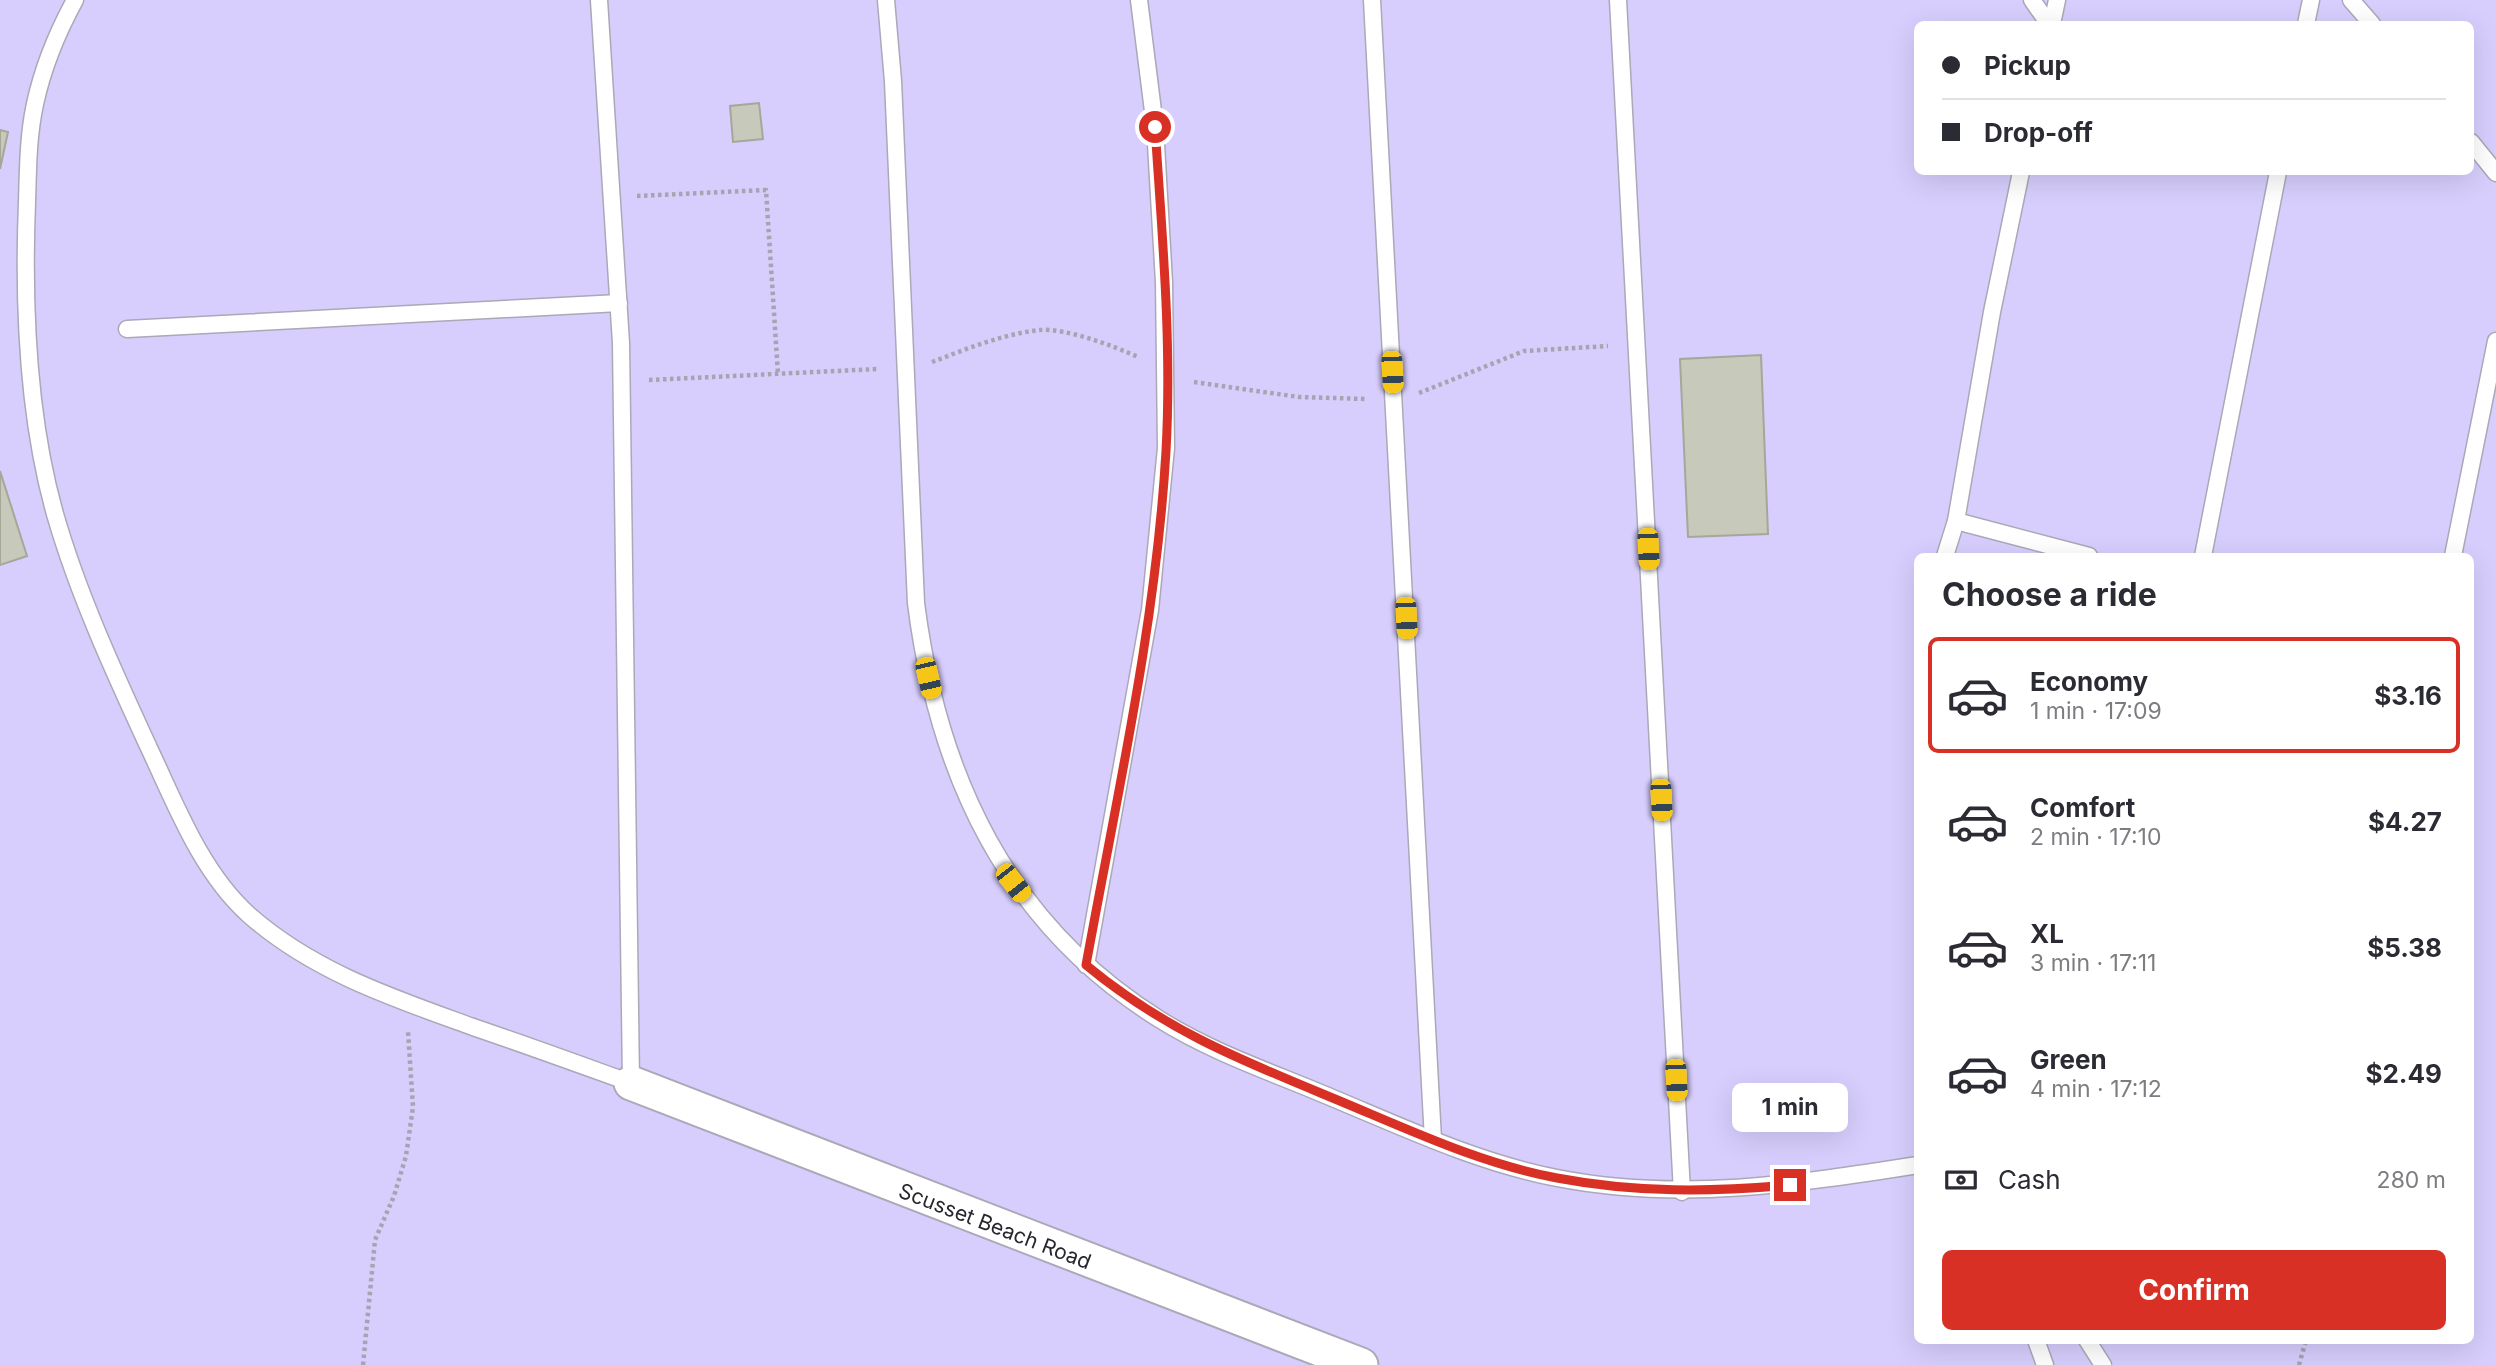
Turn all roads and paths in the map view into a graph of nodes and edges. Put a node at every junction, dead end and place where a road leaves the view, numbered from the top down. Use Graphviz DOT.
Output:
graph roads {
  1 [pos="75,0"];
  2 [pos="599,0"];
  3 [pos="886,0"];
  4 [pos="1139,0"];
  5 [pos="1373,0"];
  6 [pos="1618,0"];
  7 [pos="2032,0"];
  8 [pos="2057,0"];
  9 [pos="2311,0"];
  10 [pos="2351,0"];
  11 [pos="2048,21"];
  12 [pos="2051,21"];
  13 [pos="2307,21"];
  14 [pos="2369,21"];
  15 [pos="2474,146"];
  16 [pos="2496,173"];
  17 [pos="2020,175"];
  18 [pos="2277,175"];
  19 [pos="612,198"];
  20 [pos="620,303"];
  21 [pos="127,329"];
  22 [pos="2496,341"];
  23 [pos="778,374"];
  24 [pos="1956,521"];
  25 [pos="1946,553"];
  26 [pos="2078,553"];
  27 [pos="2204,553"];
  28 [pos="2454,553"];
  29 [pos="1086,965"];
  30 [pos="393,998"];
  31 [pos="631,1083"];
  32 [pos="1433,1140"];
  33 [pos="1914,1166"];
  34 [pos="1682,1192"];
  35 [pos="2037,1344"];
  36 [pos="2090,1344"];
  37 [pos="2305,1344"];
  38 [pos="363,1365"];
  39 [pos="1361,1365"];
  40 [pos="2045,1365"];
  41 [pos="2103,1365"];
  42 [pos="2299,1365"];
  1 -- 30 [label="lane"];
  2 -- 19 [label="lane"];
  3 -- 29 [label="lane"];
  4 -- 29 [label="lane"];
  5 -- 32 [label="lane"];
  6 -- 34 [label="lane"];
  7 -- 11 [label="lane"];
  8 -- 12 [label="lane"];
  9 -- 13 [label="lane"];
  10 -- 14 [label="lane"];
  15 -- 16 [label="lane"];
  17 -- 24 [label="lane"];
  18 -- 27 [label="lane"];
  19 -- 20 [label="lane"];
  19 -- 23 [label="path"];
  20 -- 21 [label="lane"];
  20 -- 31 [label="lane"];
  22 -- 28 [label="lane"];
  24 -- 25 [label="lane"];
  24 -- 26 [label="lane"];
  29 -- 32 [label="lane"];
  30 -- 31 [label="lane"];
  30 -- 38 [label="path"];
  31 -- 39 [label="street, Scusset Beach Road"];
  32 -- 34 [label="lane"];
  33 -- 34 [label="lane"];
  35 -- 40 [label="lane"];
  36 -- 41 [label="lane"];
  37 -- 42 [label="path"];
}
